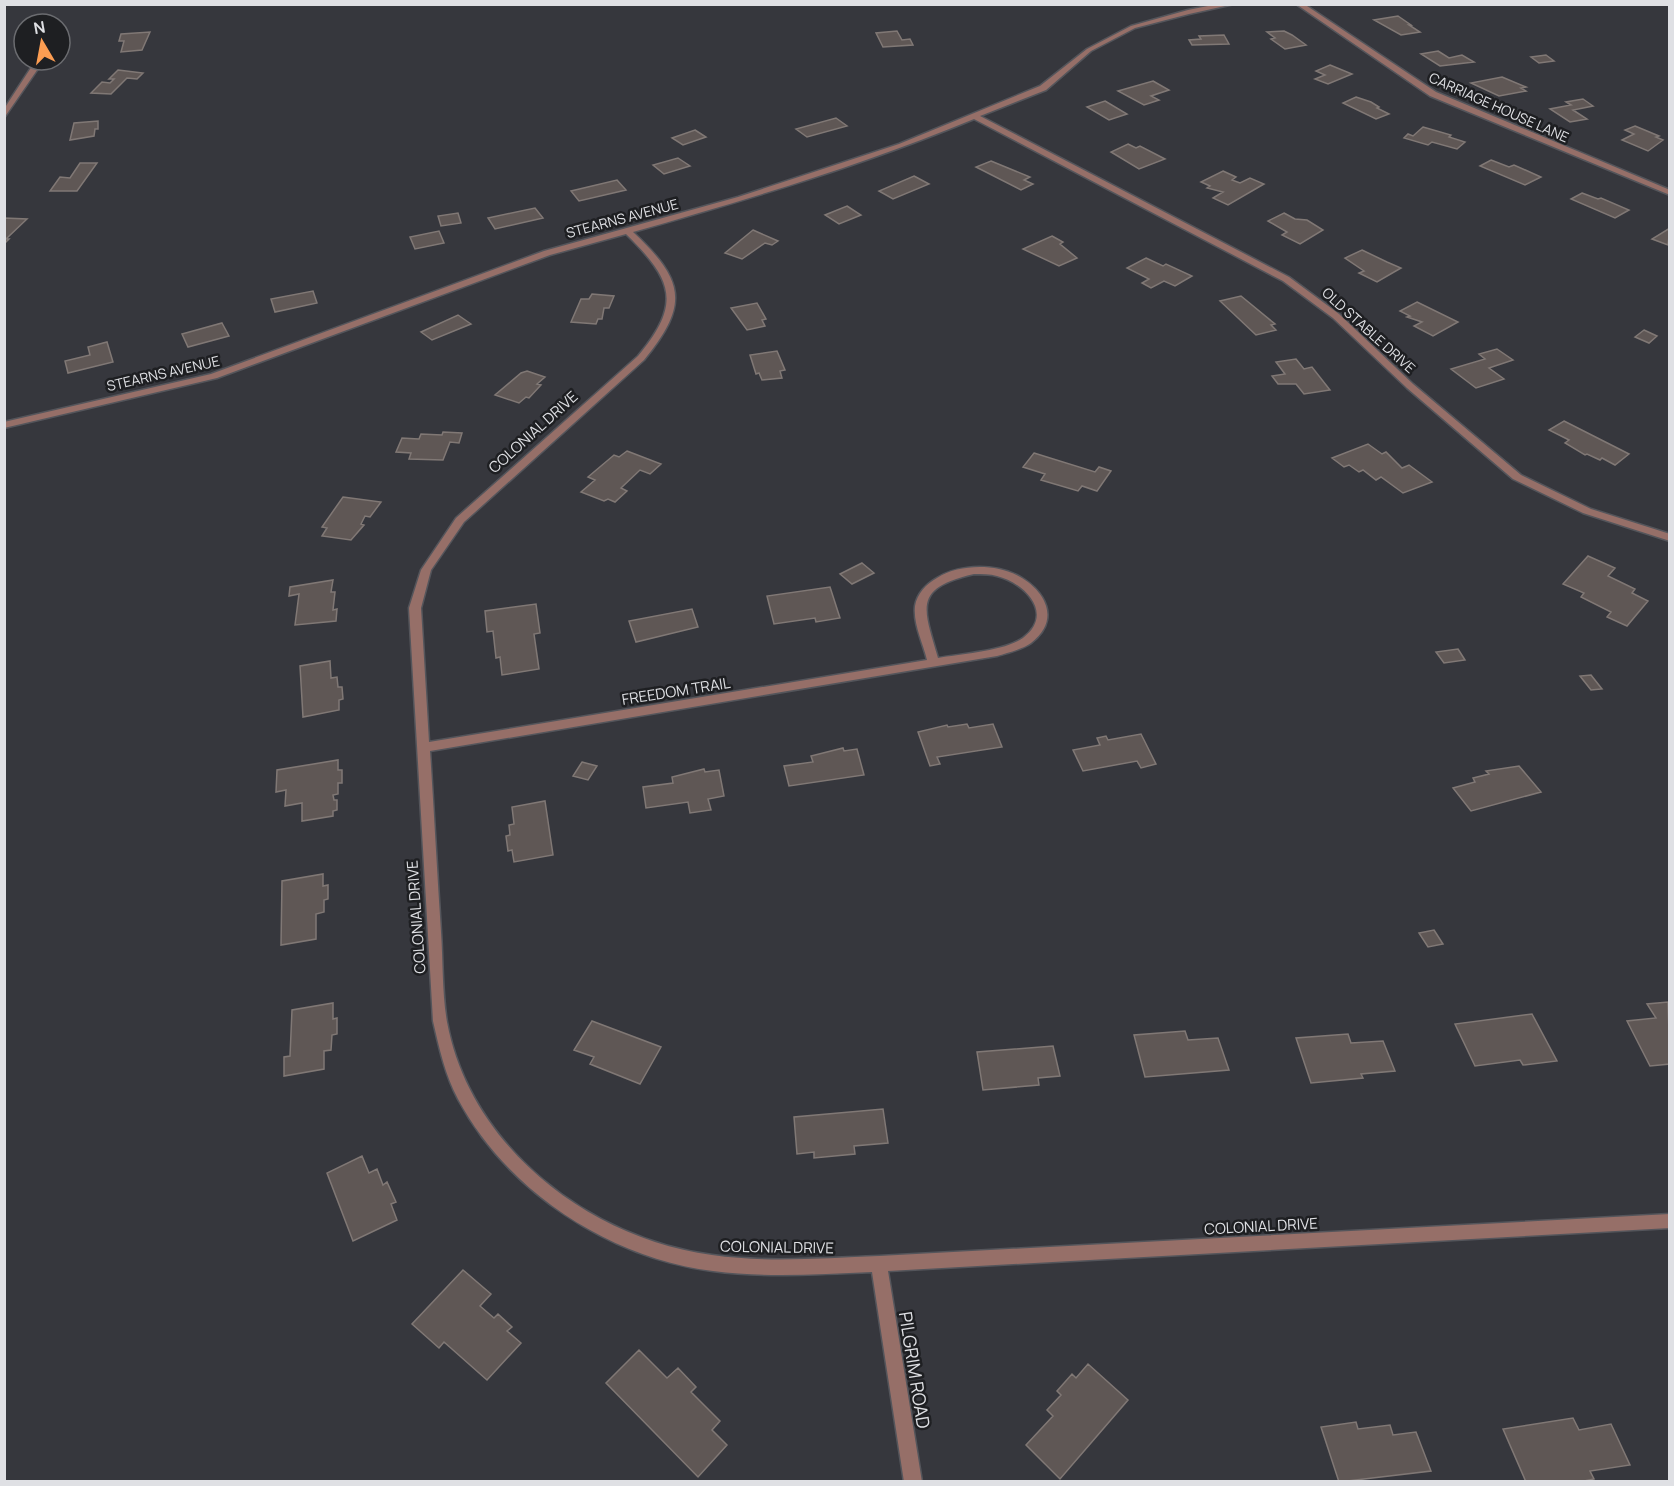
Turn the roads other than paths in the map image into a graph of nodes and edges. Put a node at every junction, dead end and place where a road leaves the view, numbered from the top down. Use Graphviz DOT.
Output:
graph roads {
  1 [pos="1231,4"];
  2 [pos="1299,4"];
  3 [pos="32,72"];
  4 [pos="4,116"];
  5 [pos="976,117"];
  6 [pos="1670,193"];
  7 [pos="628,231"];
  8 [pos="4,425"];
  9 [pos="1670,538"];
  10 [pos="934,663"];
  11 [pos="422,748"];
  12 [pos="1670,1221"];
  13 [pos="879,1264"];
  14 [pos="913,1482"];
  1 -- 5 [label="street, STEARNS AVENUE"];
  2 -- 6 [label="street, CARRIAGE HOUSE LANE"];
  3 -- 4 [label="street"];
  5 -- 7 [label="street, STEARNS AVENUE"];
  5 -- 9 [label="street, OLD STABLE DRIVE"];
  7 -- 8 [label="street, STEARNS AVENUE"];
  7 -- 11 [label="street, COLONIAL DRIVE"];
  10 -- 10 [label="street, FREEDOM TRAIL"];
  10 -- 11 [label="street, FREEDOM TRAIL"];
  11 -- 13 [label="street, COLONIAL DRIVE"];
  12 -- 13 [label="street, COLONIAL DRIVE"];
  13 -- 14 [label="street, PILGRIM ROAD"];
}
